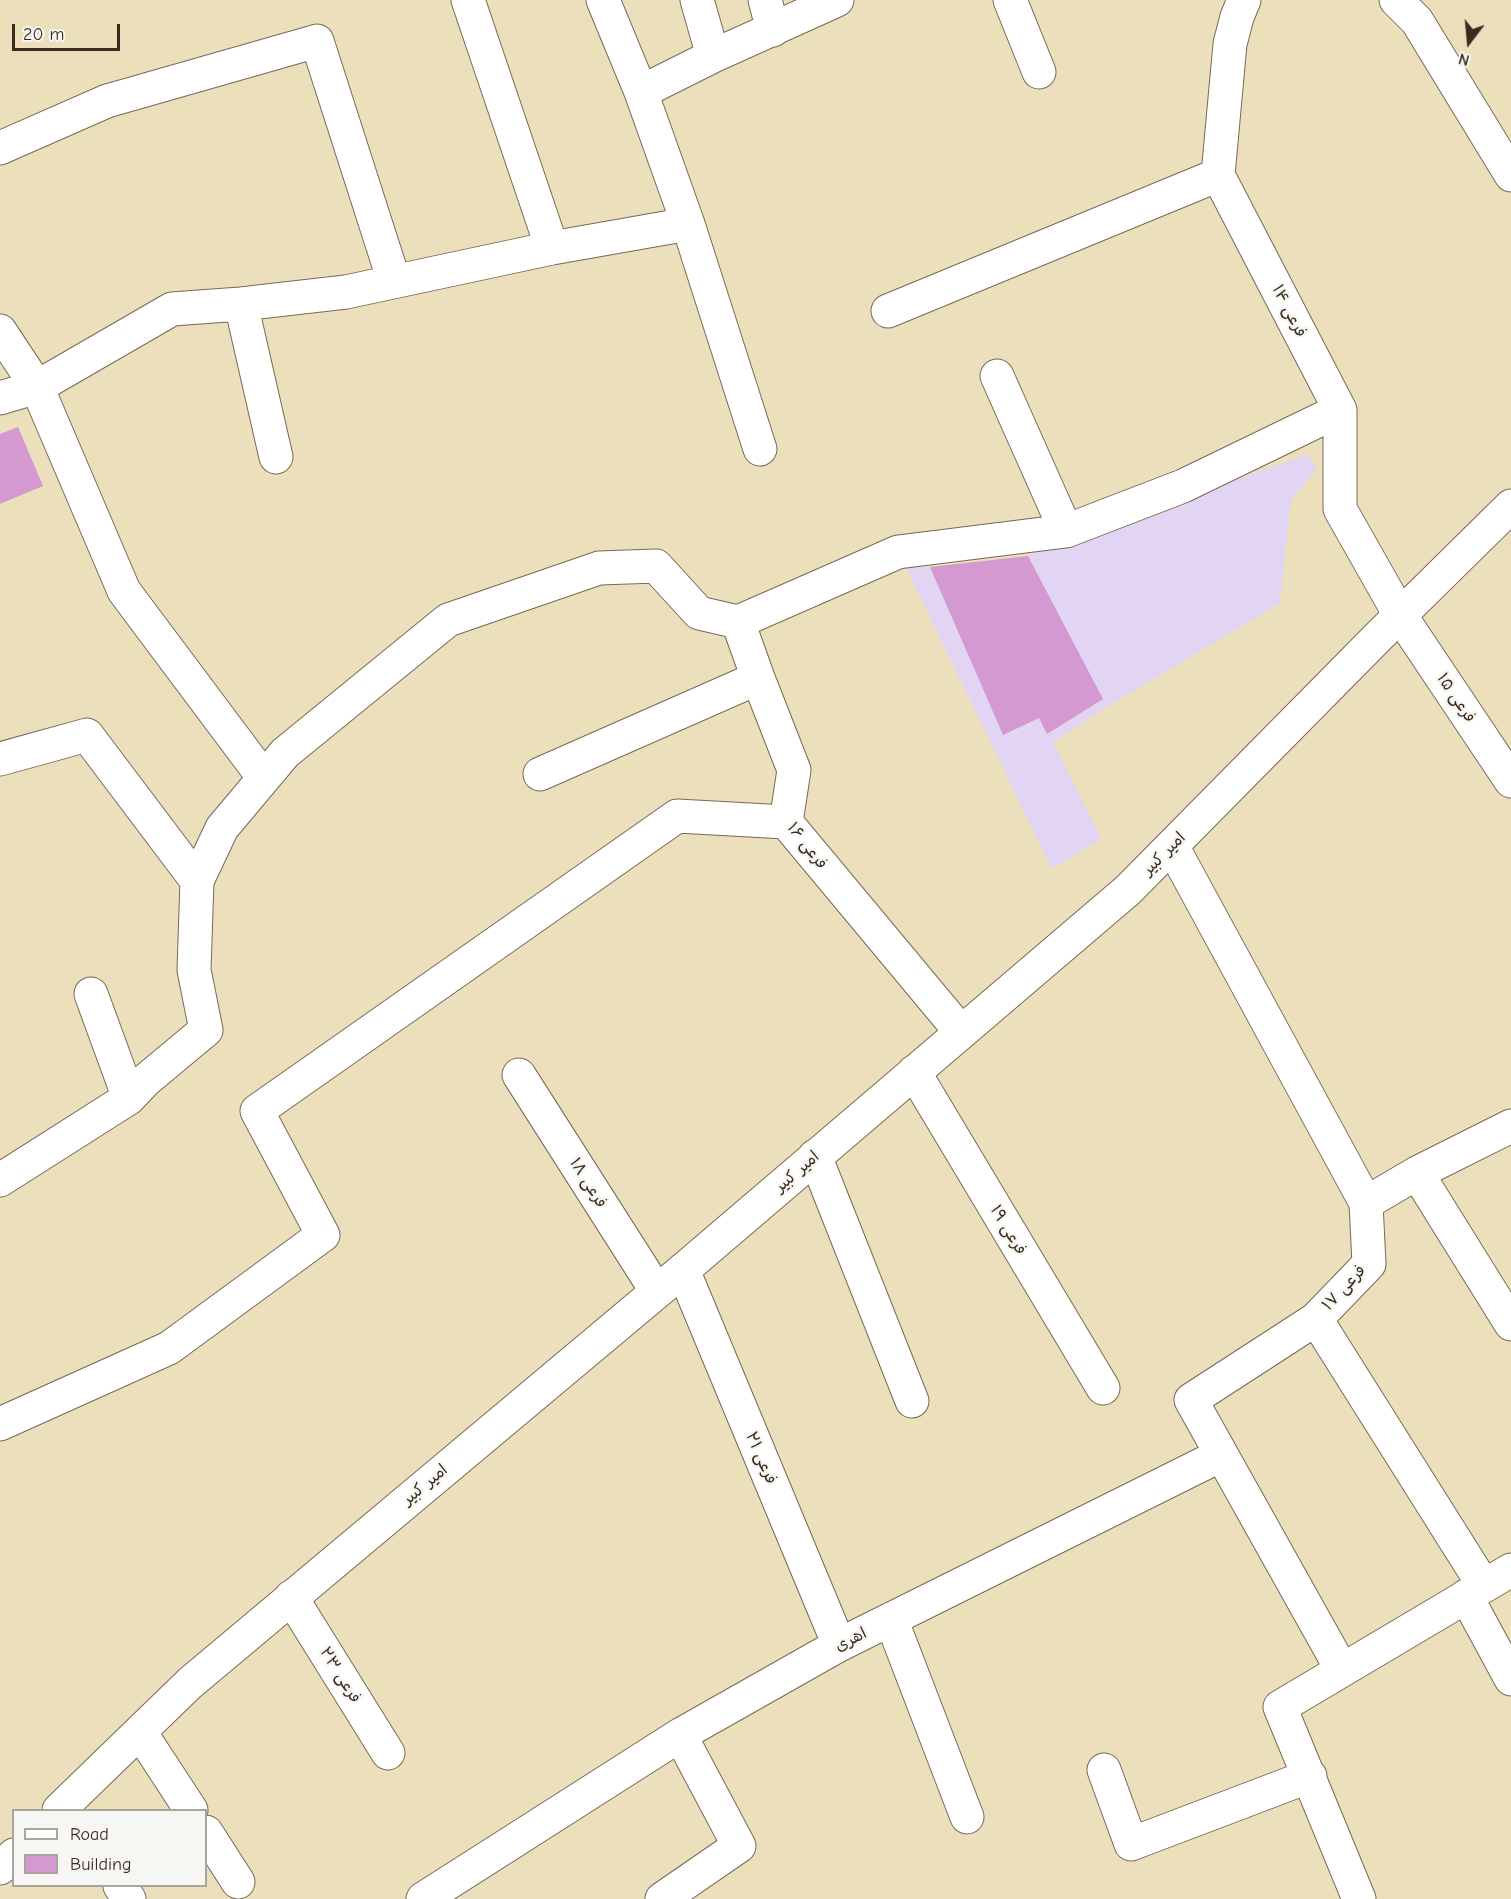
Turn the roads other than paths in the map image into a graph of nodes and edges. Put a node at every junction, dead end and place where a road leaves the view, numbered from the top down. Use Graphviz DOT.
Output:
graph roads {
  1 [pos="468,0"];
  2 [pos="603,0"];
  3 [pos="698,0"];
  4 [pos="837,0"];
  5 [pos="1244,0"];
  6 [pos="1396,0"];
  7 [pos="1021,3"];
  8 [pos="769,15"];
  9 [pos="713,56"];
  10 [pos="1039,72"];
  11 [pos="641,92"];
  12 [pos="0,148"];
  13 [pos="1218,175"];
  14 [pos="1511,175"];
  15 [pos="688,224"];
  16 [pos="552,248"];
  17 [pos="394,281"];
  18 [pos="241,304"];
  19 [pos="888,311"];
  20 [pos="0,331"];
  21 [pos="997,376"];
  22 [pos="37,387"];
  23 [pos="0,398"];
  24 [pos="1340,410"];
  25 [pos="760,449"];
  26 [pos="276,457"];
  27 [pos="1511,506"];
  28 [pos="1066,531"];
  29 [pos="1400,615"];
  30 [pos="738,622"];
  31 [pos="758,678"];
  32 [pos="0,759"];
  33 [pos="540,774"];
  34 [pos="264,778"];
  35 [pos="1511,781"];
  36 [pos="786,822"];
  37 [pos="1172,846"];
  38 [pos="197,881"];
  39 [pos="91,994"];
  40 [pos="961,1032"];
  41 [pos="914,1072"];
  42 [pos="519,1075"];
  43 [pos="129,1098"];
  44 [pos="1511,1125"];
  45 [pos="815,1156"];
  46 [pos="1417,1173"];
  47 [pos="0,1180"];
  48 [pos="1366,1203"];
  49 [pos="683,1270"];
  50 [pos="656,1290"];
  51 [pos="1316,1319"];
  52 [pos="1511,1324"];
  53 [pos="1103,1388"];
  54 [pos="912,1401"];
  55 [pos="0,1424"];
  56 [pos="1221,1455"];
  57 [pos="1487,1584"];
  58 [pos="291,1597"];
  59 [pos="891,1619"];
  60 [pos="839,1645"];
  61 [pos="1342,1670"];
  62 [pos="1511,1679"];
  63 [pos="140,1732"];
  64 [pos="680,1735"];
  65 [pos="388,1753"];
  66 [pos="1104,1770"];
  67 [pos="1310,1776"];
  68 [pos="64,1808"];
  69 [pos="190,1809"];
  70 [pos="967,1816"];
  71 [pos="207,1834"];
  72 [pos="12,1857"];
  73 [pos="0,1868"];
  74 [pos="238,1882"];
  75 [pos="423,1899"];
  76 [pos="662,1899"];
  77 [pos="1359,1899"];
  1 -- 16 [label="street"];
  2 -- 11 [label="street"];
  3 -- 9 [label="street"];
  4 -- 8 [label="street"];
  5 -- 13 [label="street"];
  6 -- 14 [label="street"];
  7 -- 10 [label="street"];
  8 -- 9 [label="street"];
  9 -- 11 [label="street"];
  11 -- 15 [label="street"];
  12 -- 17 [label="street"];
  13 -- 19 [label="street"];
  13 -- 24 [label="street, فرعی ۱۴"];
  15 -- 16 [label="street"];
  15 -- 25 [label="street"];
  16 -- 17 [label="street"];
  17 -- 18 [label="street"];
  18 -- 22 [label="street"];
  18 -- 26 [label="street"];
  20 -- 22 [label="street"];
  21 -- 28 [label="street"];
  22 -- 23 [label="street"];
  22 -- 34 [label="street"];
  24 -- 28 [label="street"];
  24 -- 29 [label="street, فرعی ۱۴"];
  27 -- 29 [label="street, امیر کبیر"];
  28 -- 30 [label="street"];
  29 -- 35 [label="street, فرعی ۱۵"];
  29 -- 37 [label="street, امیر کبیر"];
  30 -- 31 [label="street, فرعی ۱۶"];
  30 -- 34 [label="street"];
  31 -- 33 [label="street"];
  31 -- 36 [label="street, فرعی ۱۶"];
  32 -- 38 [label="street"];
  34 -- 38 [label="street"];
  36 -- 40 [label="street, فرعی ۱۶"];
  36 -- 55 [label="street"];
  37 -- 40 [label="street, امیر کبیر"];
  37 -- 48 [label="street, فرعی ۱۷"];
  38 -- 43 [label="street"];
  39 -- 43 [label="street"];
  40 -- 41 [label="street, امیر کبیر"];
  41 -- 45 [label="street, امیر کبیر"];
  41 -- 53 [label="street, فرعی ۱۹"];
  42 -- 50 [label="street, فرعی ۱۸"];
  43 -- 47 [label="street"];
  44 -- 46 [label="street"];
  45 -- 49 [label="street, امیر کبیر"];
  45 -- 54 [label="street"];
  46 -- 48 [label="street"];
  46 -- 52 [label="street"];
  48 -- 51 [label="street, فرعی ۱۷"];
  49 -- 50 [label="street, امیر کبیر"];
  49 -- 60 [label="street, فرعی ۲۱"];
  50 -- 58 [label="street, امیر کبیر"];
  51 -- 56 [label="street, فرعی ۱۷"];
  51 -- 57 [label="street"];
  56 -- 59 [label="street, اهری"];
  56 -- 61 [label="street, فرعی ۱۷"];
  57 -- 61 [label="street"];
  57 -- 62 [label="street"];
  58 -- 63 [label="street, امیر کبیر"];
  58 -- 65 [label="street, فرعی ۲۳"];
  59 -- 60 [label="street, اهری"];
  59 -- 70 [label="street"];
  60 -- 64 [label="street, اهری"];
  61 -- 67 [label="street"];
  63 -- 68 [label="street, امیر کبیر"];
  63 -- 69 [label="street"];
  64 -- 75 [label="street, اهری"];
  64 -- 76 [label="street"];
  66 -- 67 [label="street"];
  67 -- 77 [label="street"];
  71 -- 74 [label="street"];
  72 -- 73 [label="street"];
}
